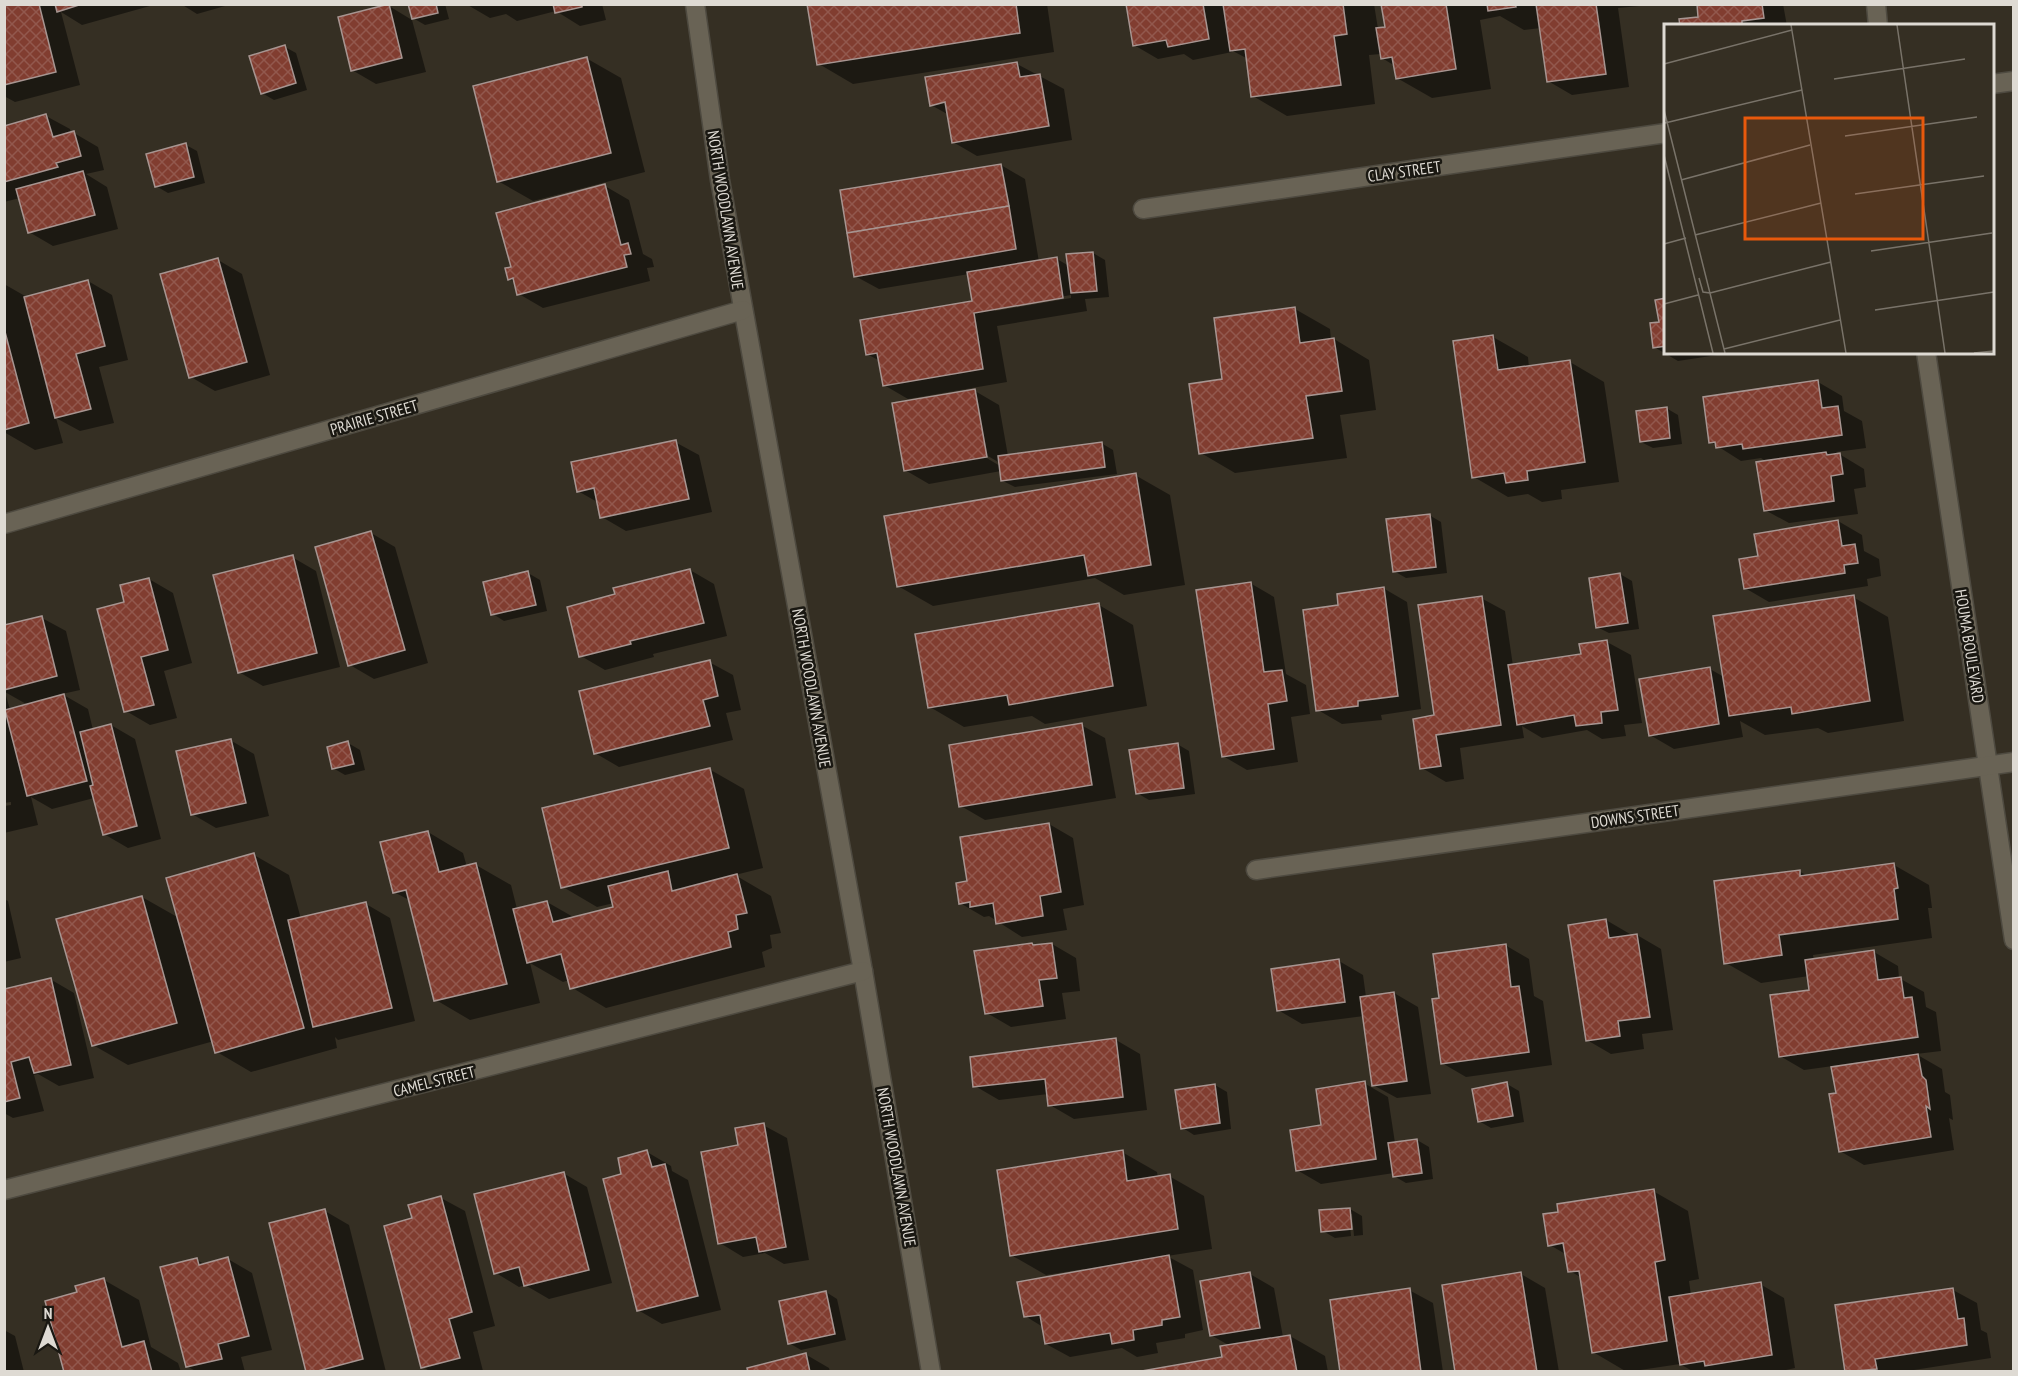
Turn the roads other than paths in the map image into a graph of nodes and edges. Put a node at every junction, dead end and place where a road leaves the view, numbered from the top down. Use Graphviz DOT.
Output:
graph roads {
  1 [pos="695,4"];
  2 [pos="1876,4"];
  3 [pos="1878,24"];
  4 [pos="2013,81"];
  5 [pos="1994,84"];
  6 [pos="1664,133"];
  7 [pos="1143,209"];
  8 [pos="743,310"];
  9 [pos="1926,354"];
  10 [pos="4,524"];
  11 [pos="2013,762"];
  12 [pos="1988,766"];
  13 [pos="1256,870"];
  14 [pos="2013,940"];
  15 [pos="863,971"];
  16 [pos="4,1190"];
  17 [pos="931,1371"];
  1 -- 8 [label="street, NORTH WOODLAWN AVENUE"];
  2 -- 3 [label="street"];
  4 -- 5 [label="street"];
  6 -- 7 [label="street, CLAY STREET"];
  8 -- 10 [label="street, PRAIRIE STREET"];
  8 -- 15 [label="street, NORTH WOODLAWN AVENUE"];
  9 -- 12 [label="street, HOUMA BOULEVARD"];
  11 -- 12 [label="street, DOWNS STREET"];
  12 -- 13 [label="street, DOWNS STREET"];
  12 -- 14 [label="street, HOUMA BOULEVARD"];
  15 -- 16 [label="street, CAMEL STREET"];
  15 -- 17 [label="street, NORTH WOODLAWN AVENUE"];
}
